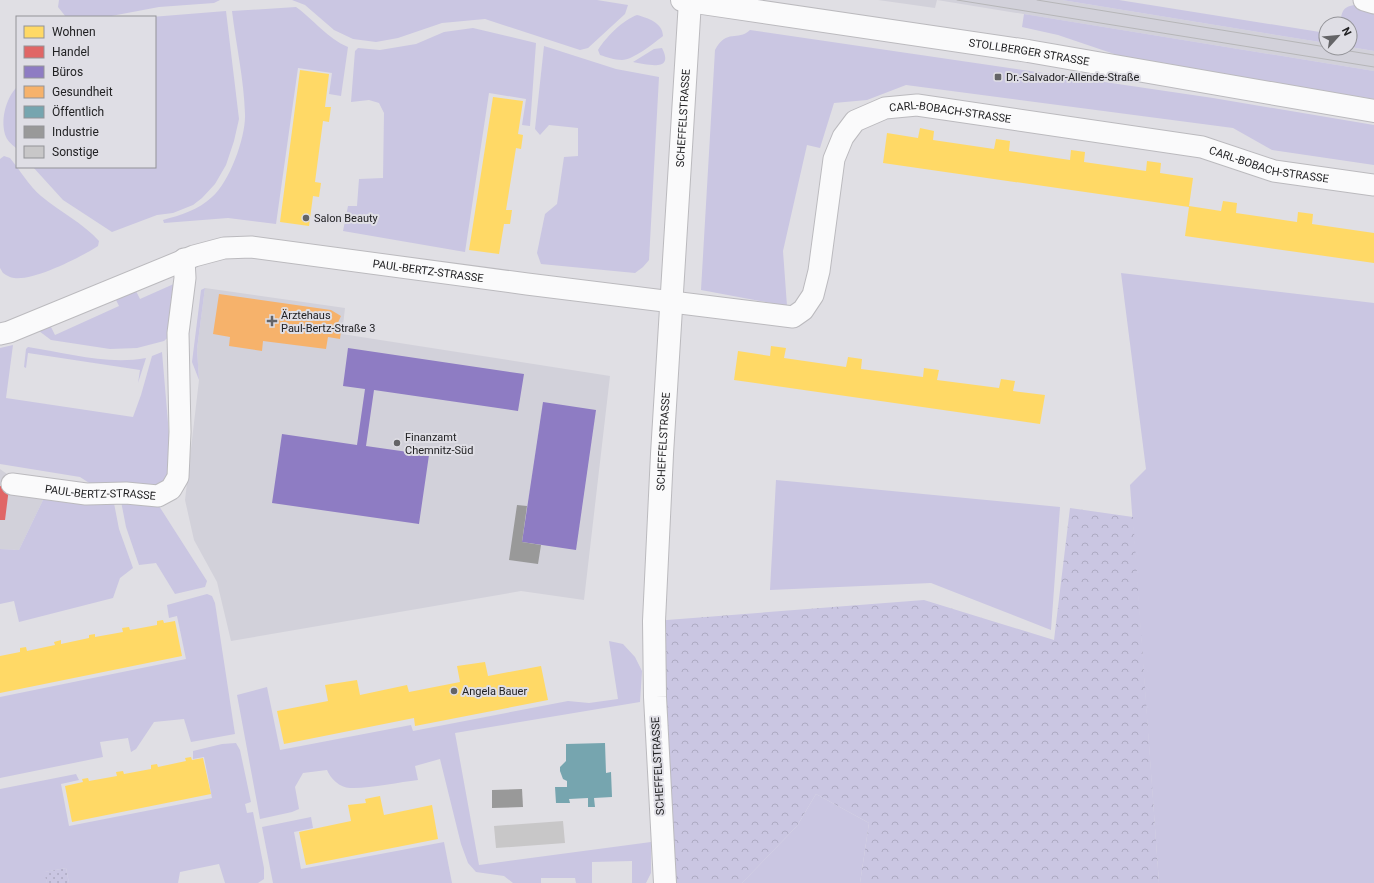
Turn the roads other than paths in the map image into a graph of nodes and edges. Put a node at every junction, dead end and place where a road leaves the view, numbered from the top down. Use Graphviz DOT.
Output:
graph roads {
  1 [pos="687,0"];
  2 [pos="1364,0"];
  3 [pos="1374,4"];
  4 [pos="1374,111"];
  5 [pos="1374,185"];
  6 [pos="184,259"];
  7 [pos="673,303"];
  8 [pos="0,334"];
  9 [pos="12,484"];
  10 [pos="665,883"];
  1 -- 4 [label="main road, STOLLBERGER STRASSE"];
  1 -- 7 [label="main road, SCHEFFELSTRASSE"];
  2 -- 3 [label="street"];
  5 -- 7 [label="street, CARL-BOBACH-STRASSE"];
  6 -- 7 [label="street, PAUL-BERTZ-STRASSE"];
  6 -- 8 [label="street, PAUL-BERTZ-STRASSE"];
  6 -- 9 [label="street, PAUL-BERTZ-STRASSE"];
  7 -- 10 [label="main road, SCHEFFELSTRASSE"];
}
